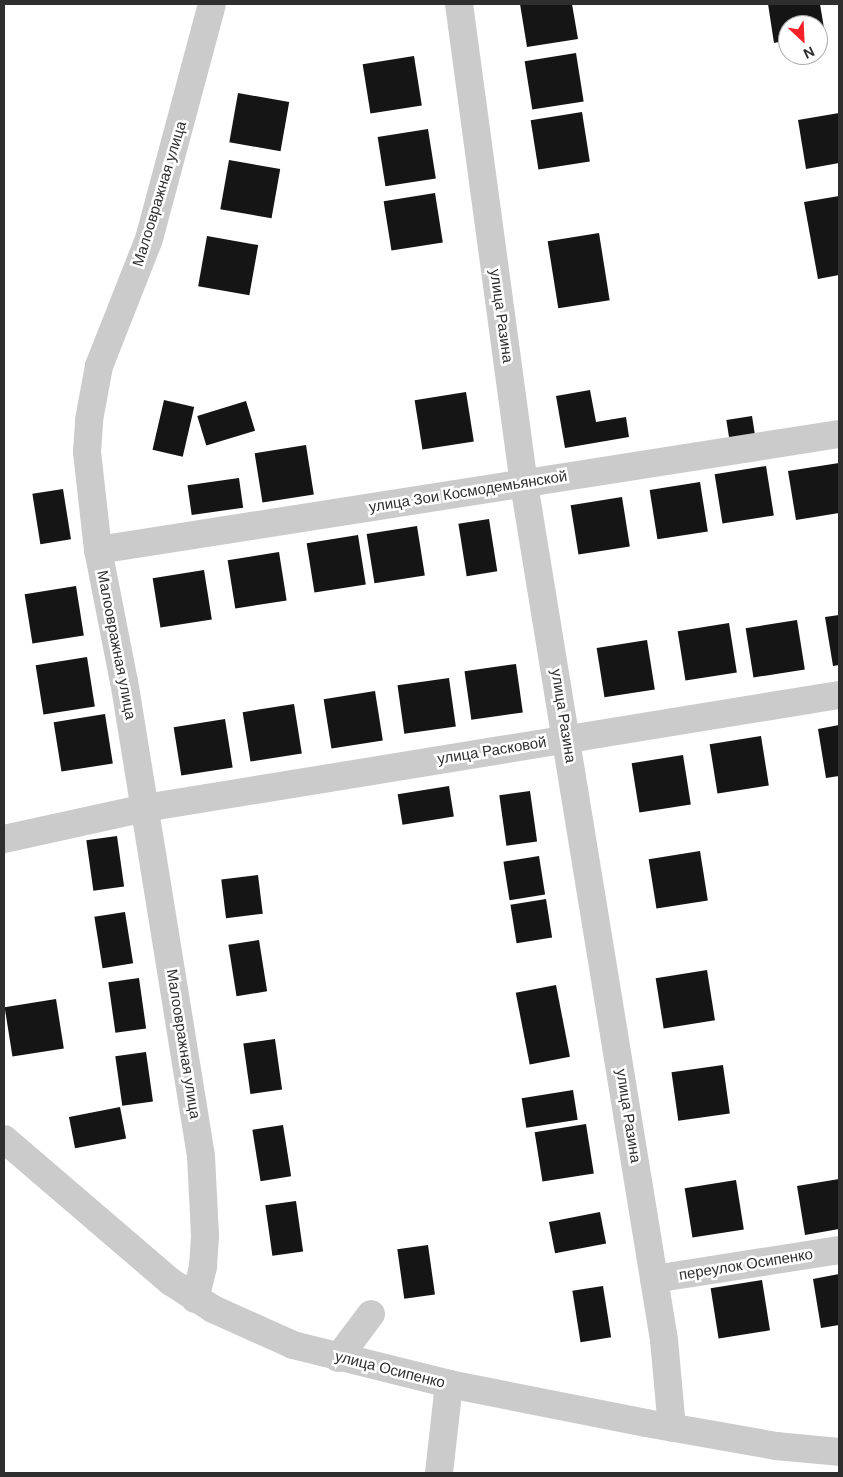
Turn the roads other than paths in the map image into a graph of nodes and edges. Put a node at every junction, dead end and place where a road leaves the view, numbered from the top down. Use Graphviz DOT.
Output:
graph roads {
  1 [pos="212,4"];
  2 [pos="459,4"];
  3 [pos="839,434"];
  4 [pos="524,484"];
  5 [pos="98,550"];
  6 [pos="839,695"];
  7 [pos="567,739"];
  8 [pos="145,808"];
  9 [pos="4,839"];
  10 [pos="4,1139"];
  11 [pos="839,1250"];
  12 [pos="654,1279"];
  13 [pos="195,1299"];
  14 [pos="371,1314"];
  15 [pos="338,1358"];
  16 [pos="448,1384"];
  17 [pos="672,1428"];
  18 [pos="839,1452"];
  19 [pos="439,1473"];
  1 -- 5 [label="street, Малоовражная улица"];
  2 -- 4 [label="street, улица Разина"];
  3 -- 4 [label="street, улица Зои Космодемьянской"];
  4 -- 5 [label="street, улица Зои Космодемьянской"];
  4 -- 7 [label="street, улица Разина"];
  5 -- 8 [label="street, Малоовражная улица"];
  6 -- 7 [label="street, улица Расковой"];
  7 -- 8 [label="street, улица Расковой"];
  7 -- 12 [label="street, улица Разина"];
  8 -- 9 [label="street, улица Расковой"];
  8 -- 13 [label="street, Малоовражная улица"];
  10 -- 13 [label="street, улица Осипенко"];
  11 -- 12 [label="street, переулок Осипенко"];
  12 -- 17 [label="street, улица Разина"];
  13 -- 15 [label="street, улица Осипенко"];
  14 -- 15 [label="street"];
  15 -- 16 [label="street, улица Осипенко"];
  16 -- 17 [label="street, улица Осипенко"];
  16 -- 19 [label="street"];
  17 -- 18 [label="street, улица Осипенко"];
}
